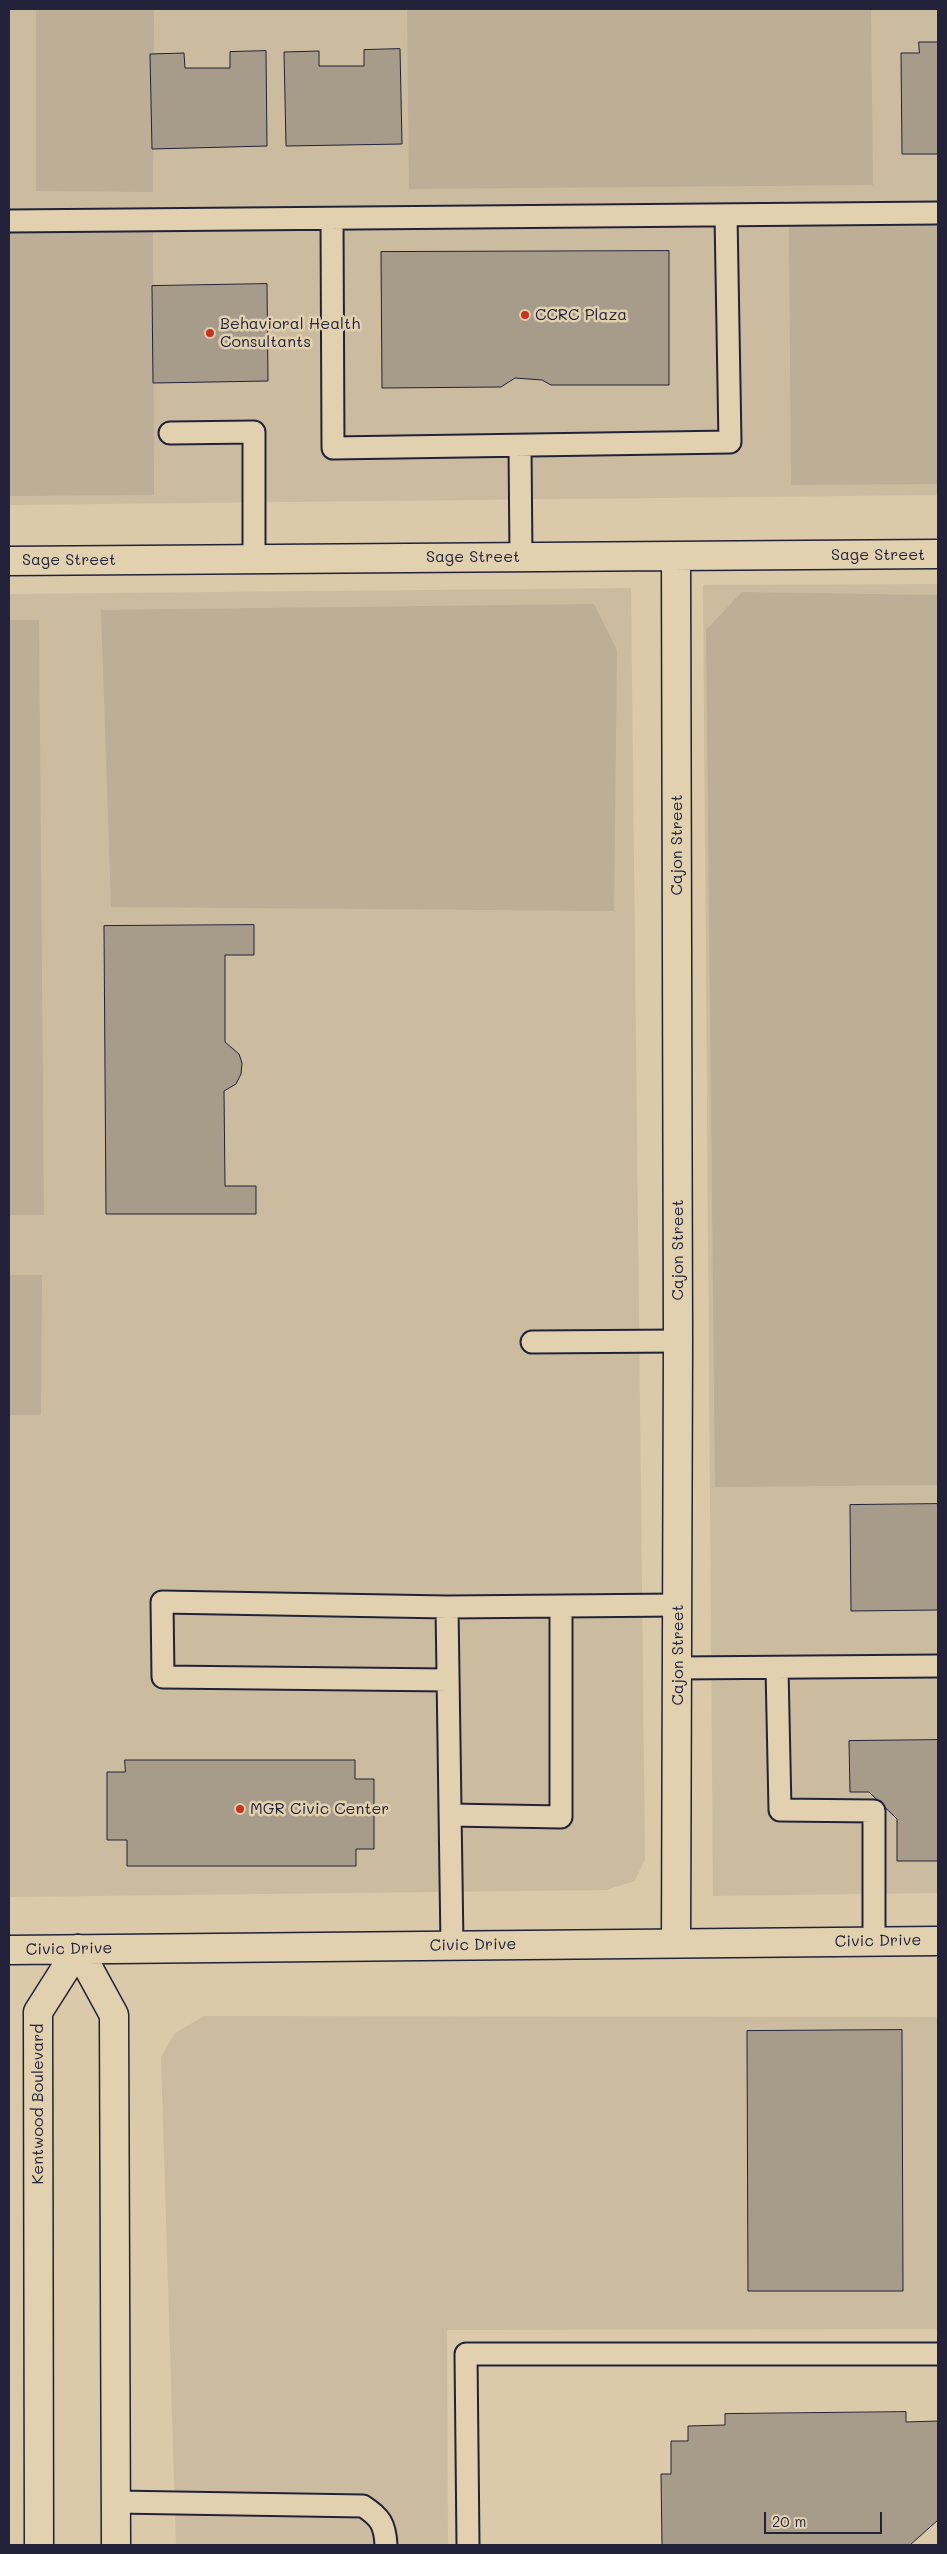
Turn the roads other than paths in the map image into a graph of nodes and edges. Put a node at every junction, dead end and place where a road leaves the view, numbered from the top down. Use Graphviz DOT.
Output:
graph roads {
  1 [pos="938,213"];
  2 [pos="726,215"];
  3 [pos="332,219"];
  4 [pos="9,222"];
  5 [pos="170,433"];
  6 [pos="520,446"];
  7 [pos="938,554"];
  8 [pos="676,556"];
  9 [pos="521,557"];
  10 [pos="254,559"];
  11 [pos="9,561"];
  12 [pos="678,1341"];
  13 [pos="532,1342"];
  14 [pos="678,1606"];
  15 [pos="447,1607"];
  16 [pos="561,1607"];
  17 [pos="938,1666"];
  18 [pos="678,1668"];
  19 [pos="776,1668"];
  20 [pos="448,1680"];
  21 [pos="450,1815"];
  22 [pos="874,1941"];
  23 [pos="938,1941"];
  24 [pos="676,1943"];
  25 [pos="452,1945"];
  26 [pos="78,1949"];
  27 [pos="9,1950"];
  28 [pos="938,2354"];
  29 [pos="116,2502"];
  30 [pos="40,2545"];
  31 [pos="116,2545"];
  32 [pos="386,2545"];
  33 [pos="468,2545"];
  1 -- 2 [label="lane"];
  2 -- 3 [label="lane"];
  2 -- 6 [label="lane"];
  3 -- 4 [label="lane"];
  3 -- 6 [label="lane"];
  5 -- 10 [label="lane"];
  6 -- 9 [label="lane"];
  7 -- 8 [label="street, Sage Street"];
  8 -- 9 [label="street, Sage Street"];
  8 -- 12 [label="street, Cajon Street"];
  9 -- 10 [label="street, Sage Street"];
  10 -- 11 [label="street, Sage Street"];
  12 -- 13 [label="lane"];
  12 -- 14 [label="street, Cajon Street"];
  14 -- 16 [label="lane"];
  14 -- 18 [label="street, Cajon Street"];
  15 -- 16 [label="lane"];
  15 -- 20 [label="lane"];
  15 -- 20 [label="lane"];
  16 -- 21 [label="lane"];
  17 -- 19 [label="lane"];
  18 -- 19 [label="lane"];
  18 -- 24 [label="street, Cajon Street"];
  19 -- 22 [label="lane"];
  20 -- 21 [label="lane"];
  21 -- 25 [label="lane"];
  22 -- 23 [label="street, Civic Drive"];
  22 -- 24 [label="street, Civic Drive"];
  24 -- 25 [label="street, Civic Drive"];
  25 -- 26 [label="street, Civic Drive"];
  26 -- 27 [label="street, Civic Drive"];
  26 -- 29 [label="street"];
  26 -- 30 [label="street, Kentwood Boulevard"];
  28 -- 33 [label="lane"];
  29 -- 31 [label="street"];
  29 -- 32 [label="lane"];
}
